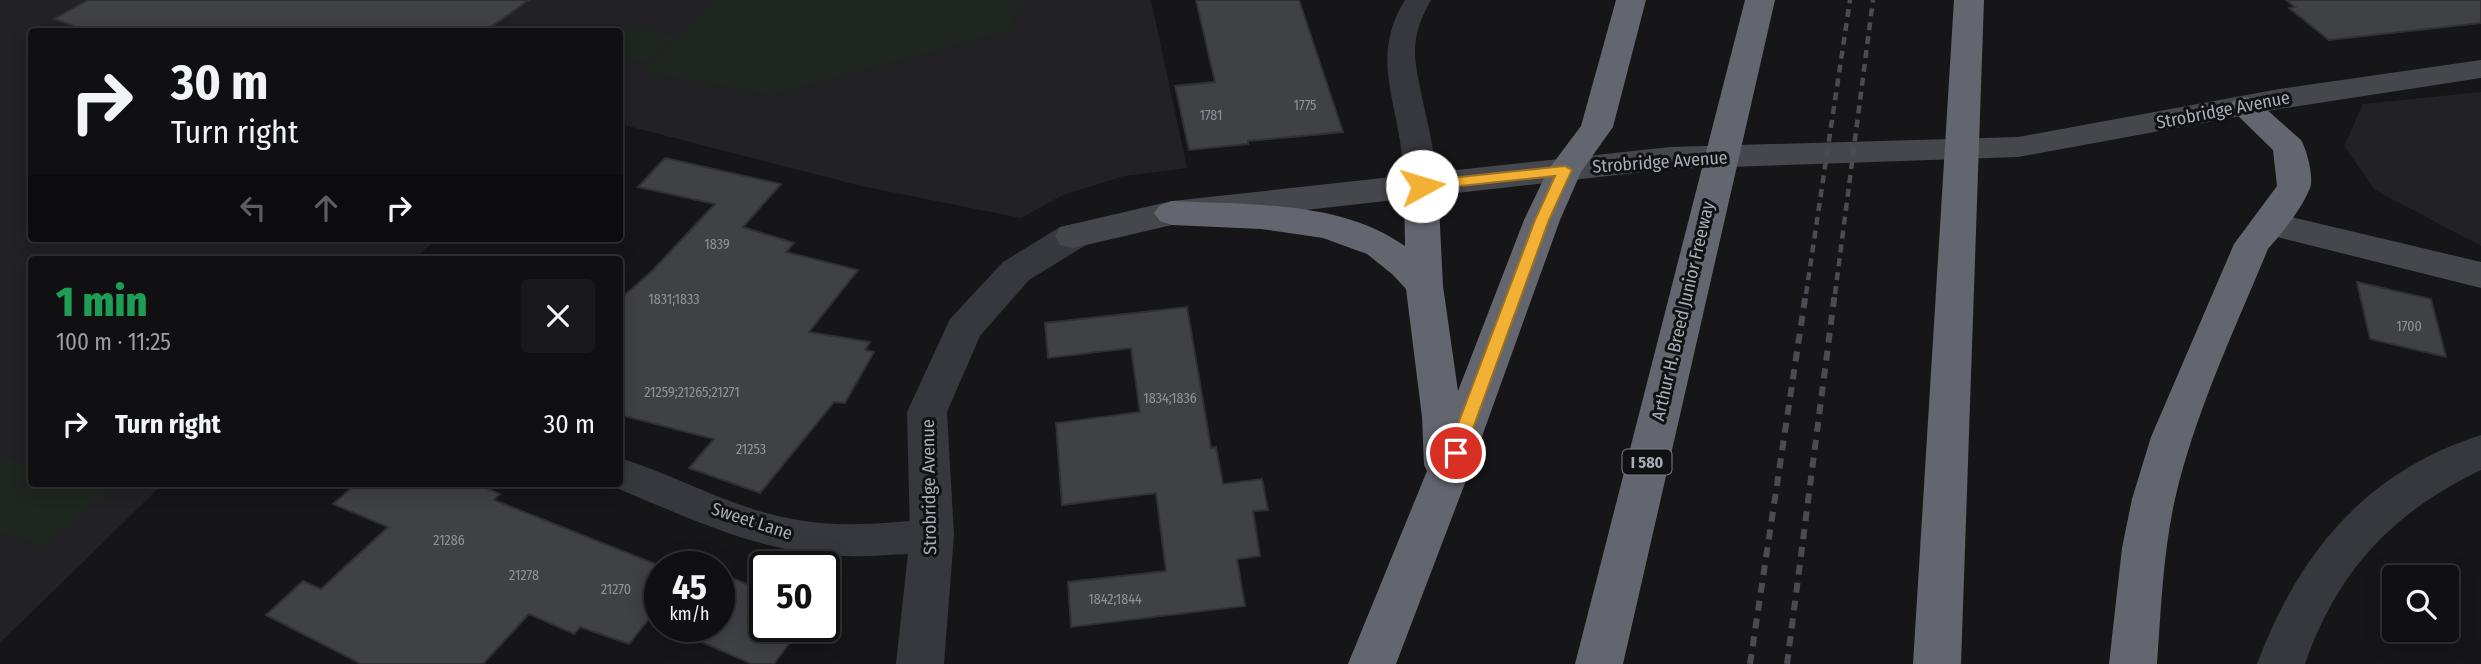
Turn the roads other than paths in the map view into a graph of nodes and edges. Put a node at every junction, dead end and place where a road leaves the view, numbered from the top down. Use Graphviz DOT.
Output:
graph roads {
  1 [pos="1418,0"];
  2 [pos="1631,0"];
  3 [pos="1746,0"];
  4 [pos="1760,0"];
  5 [pos="1969,0"];
  6 [pos="2481,69"];
  7 [pos="1736,90"];
  8 [pos="2245,107"];
  9 [pos="1565,170"];
  10 [pos="1422,186"];
  11 [pos="1172,214"];
  12 [pos="2270,224"];
  13 [pos="1073,236"];
  14 [pos="2481,275"];
  15 [pos="1424,286"];
  16 [pos="2481,451"];
  17 [pos="623,474"];
  18 [pos="1446,478"];
  19 [pos="932,535"];
  20 [pos="920,664"];
  21 [pos="1372,664"];
  22 [pos="1599,664"];
  23 [pos="1937,664"];
  24 [pos="2133,664"];
  25 [pos="2281,664"];
  1 -- 10 [label="street"];
  2 -- 9 [label="highway"];
  3 -- 7 [label="highway, I 580"];
  4 -- 7 [label="highway, Arthur H. Breed Junior Freeway / I 580"];
  5 -- 23 [label="highway"];
  6 -- 8 [label="main road, Strobridge Avenue"];
  7 -- 22 [label="highway, Arthur H. Breed Junior Freeway / I 580"];
  8 -- 9 [label="main road, Strobridge Avenue"];
  8 -- 12 [label="highway"];
  9 -- 10 [label="main road, Strobridge Avenue"];
  9 -- 18 [label="highway"];
  10 -- 11 [label="main road, Strobridge Avenue"];
  10 -- 15 [label="highway"];
  11 -- 13 [label="main road, Strobridge Avenue"];
  11 -- 15 [label="highway"];
  12 -- 14 [label="main road"];
  12 -- 24 [label="highway"];
  13 -- 19 [label="street, Strobridge Avenue"];
  15 -- 18 [label="highway"];
  16 -- 25 [label="street"];
  17 -- 19 [label="street, Sweet Lane"];
  18 -- 21 [label="highway"];
  19 -- 20 [label="street, Strobridge Avenue"];
}
